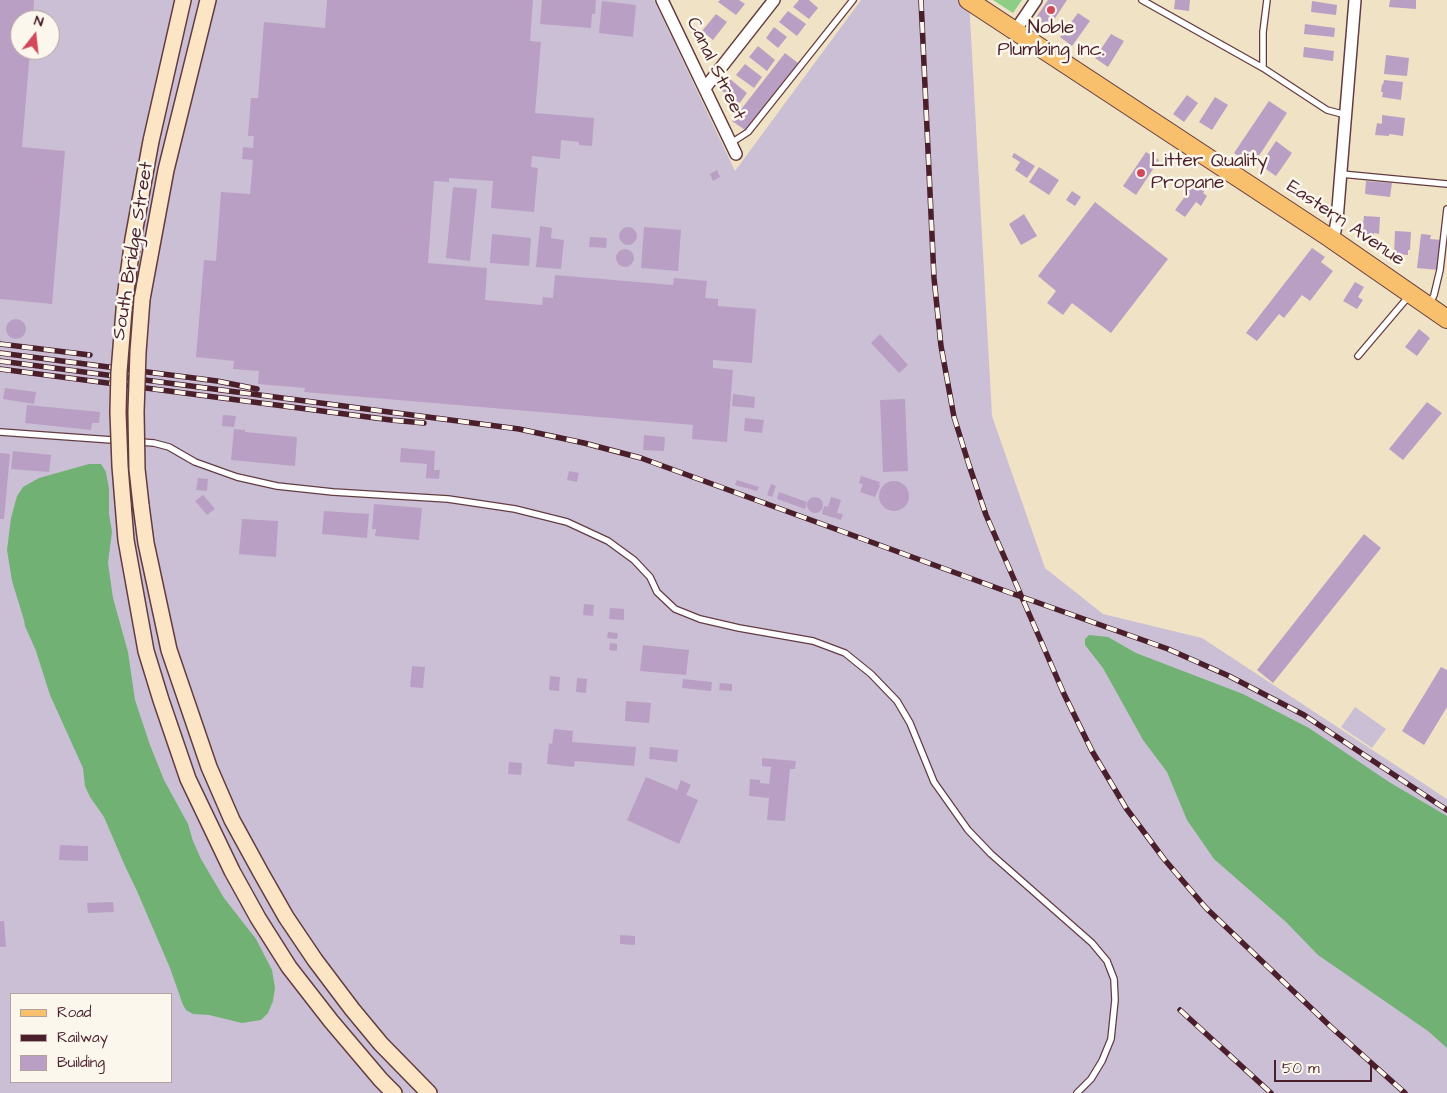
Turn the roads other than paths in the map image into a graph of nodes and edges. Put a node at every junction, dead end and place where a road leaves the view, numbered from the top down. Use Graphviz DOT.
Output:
graph roads {
  1 [pos="184,0"];
  2 [pos="208,0"];
  3 [pos="662,0"];
  4 [pos="774,0"];
  5 [pos="853,0"];
  6 [pos="1036,0"];
  7 [pos="1142,0"];
  8 [pos="1267,0"];
  9 [pos="1355,0"];
  10 [pos="970,1"];
  11 [pos="1015,31"];
  12 [pos="1263,68"];
  13 [pos="705,88"];
  14 [pos="1346,115"];
  15 [pos="731,143"];
  16 [pos="736,154"];
  17 [pos="1341,174"];
  18 [pos="1447,184"];
  19 [pos="1447,208"];
  20 [pos="1330,238"];
  21 [pos="1410,295"];
  22 [pos="1429,307"];
  23 [pos="1447,319"];
  24 [pos="1358,356"];
  25 [pos="0,432"];
  26 [pos="394,1093"];
  27 [pos="429,1093"];
  28 [pos="1077,1093"];
  1 -- 26 [label="main road, South Bridge Street, bridge"];
  2 -- 27 [label="main road, South Bridge Street, bridge"];
  3 -- 13 [label="street, Canal Street"];
  4 -- 13 [label="street"];
  5 -- 15 [label="lane"];
  6 -- 11 [label="street"];
  7 -- 12 [label="lane"];
  8 -- 12 [label="lane"];
  9 -- 14 [label="street"];
  10 -- 11 [label="main road, Eastern Avenue"];
  11 -- 20 [label="main road, Eastern Avenue"];
  12 -- 14 [label="lane"];
  13 -- 15 [label="street, Canal Street"];
  14 -- 17 [label="street"];
  15 -- 16 [label="street, Canal Street"];
  17 -- 18 [label="lane"];
  17 -- 20 [label="street"];
  19 -- 22 [label="lane"];
  20 -- 21 [label="main road, Eastern Avenue"];
  21 -- 22 [label="main road, Eastern Avenue"];
  21 -- 24 [label="lane"];
  22 -- 23 [label="main road, Eastern Avenue"];
  25 -- 28 [label="lane"];
}
